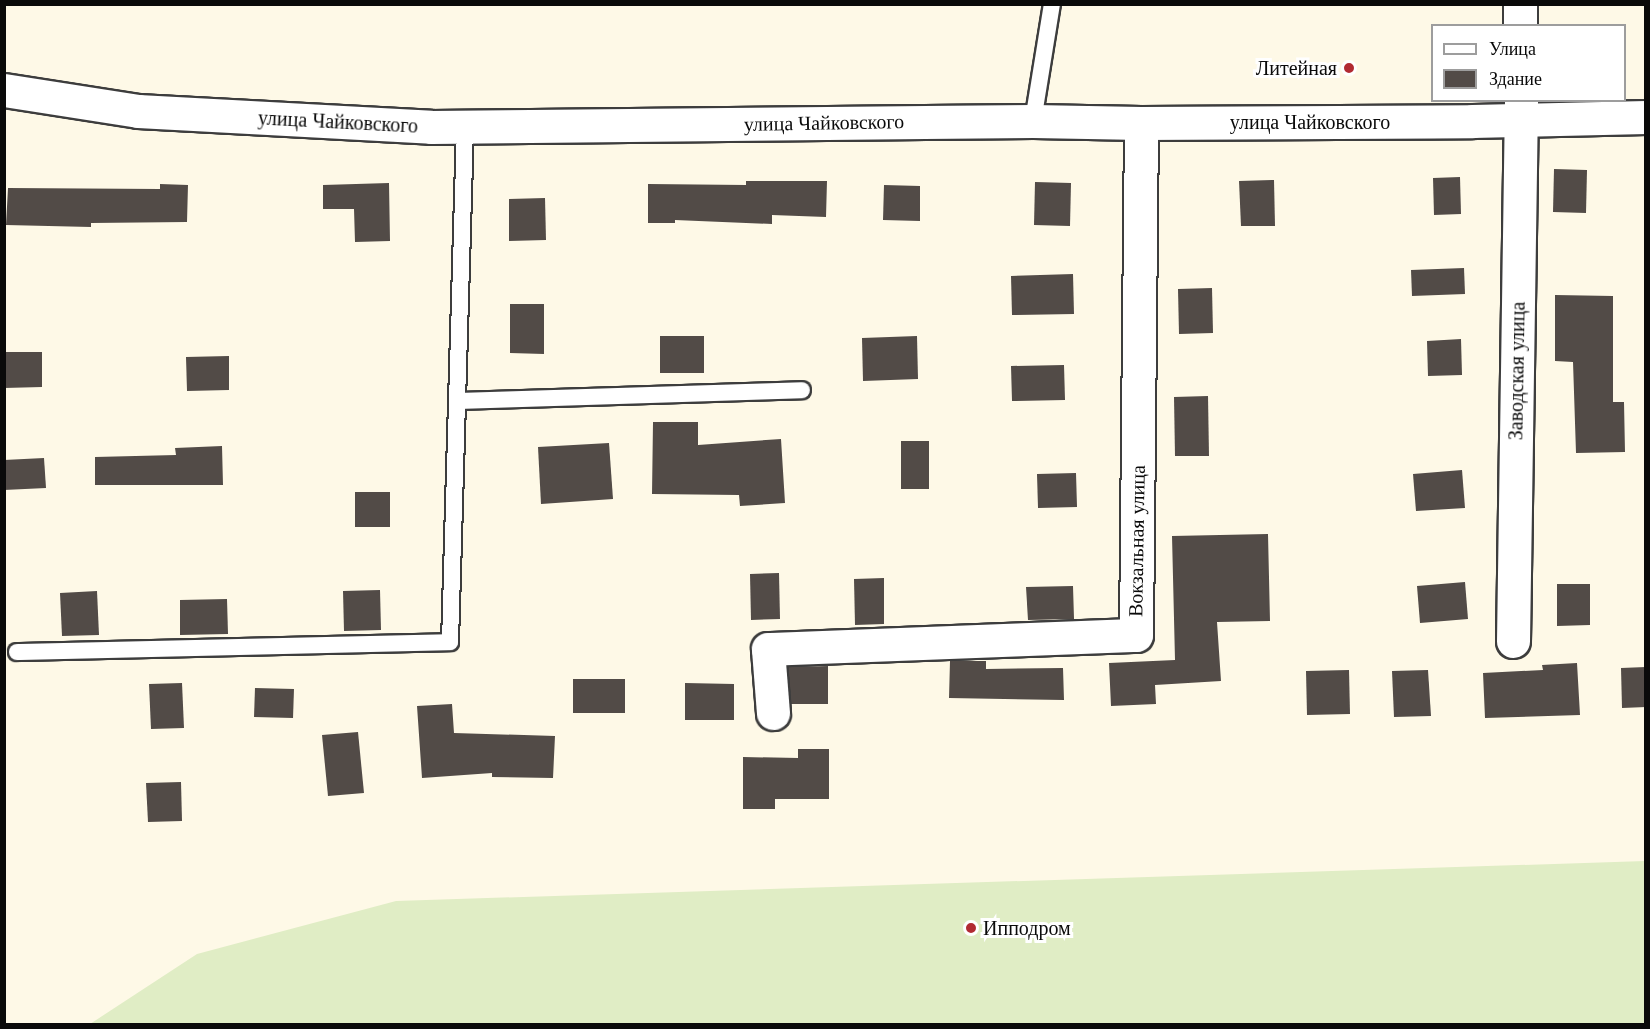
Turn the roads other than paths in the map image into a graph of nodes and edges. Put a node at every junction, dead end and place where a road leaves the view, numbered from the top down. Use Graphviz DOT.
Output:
graph roads {
  1 [pos="1052,4"];
  2 [pos="1520,4"];
  3 [pos="1520,24"];
  4 [pos="4,90"];
  5 [pos="1521,111"];
  6 [pos="1646,117"];
  7 [pos="1033,121"];
  8 [pos="1141,123"];
  9 [pos="465,127"];
  10 [pos="802,390"];
  11 [pos="458,401"];
  12 [pos="1513,641"];
  13 [pos="17,652"];
  14 [pos="773,713"];
  1 -- 7 [label="lane"];
  2 -- 3 [label="street"];
  4 -- 9 [label="street, улица Чайковского"];
  5 -- 6 [label="street, улица Чайковского"];
  5 -- 8 [label="street, улица Чайковского"];
  5 -- 12 [label="street, Заводская улица"];
  7 -- 8 [label="street, улица Чайковского"];
  7 -- 9 [label="street, улица Чайковского"];
  8 -- 14 [label="street, Вокзальная улица"];
  9 -- 11 [label="lane"];
  10 -- 11 [label="lane"];
  11 -- 13 [label="lane"];
}
